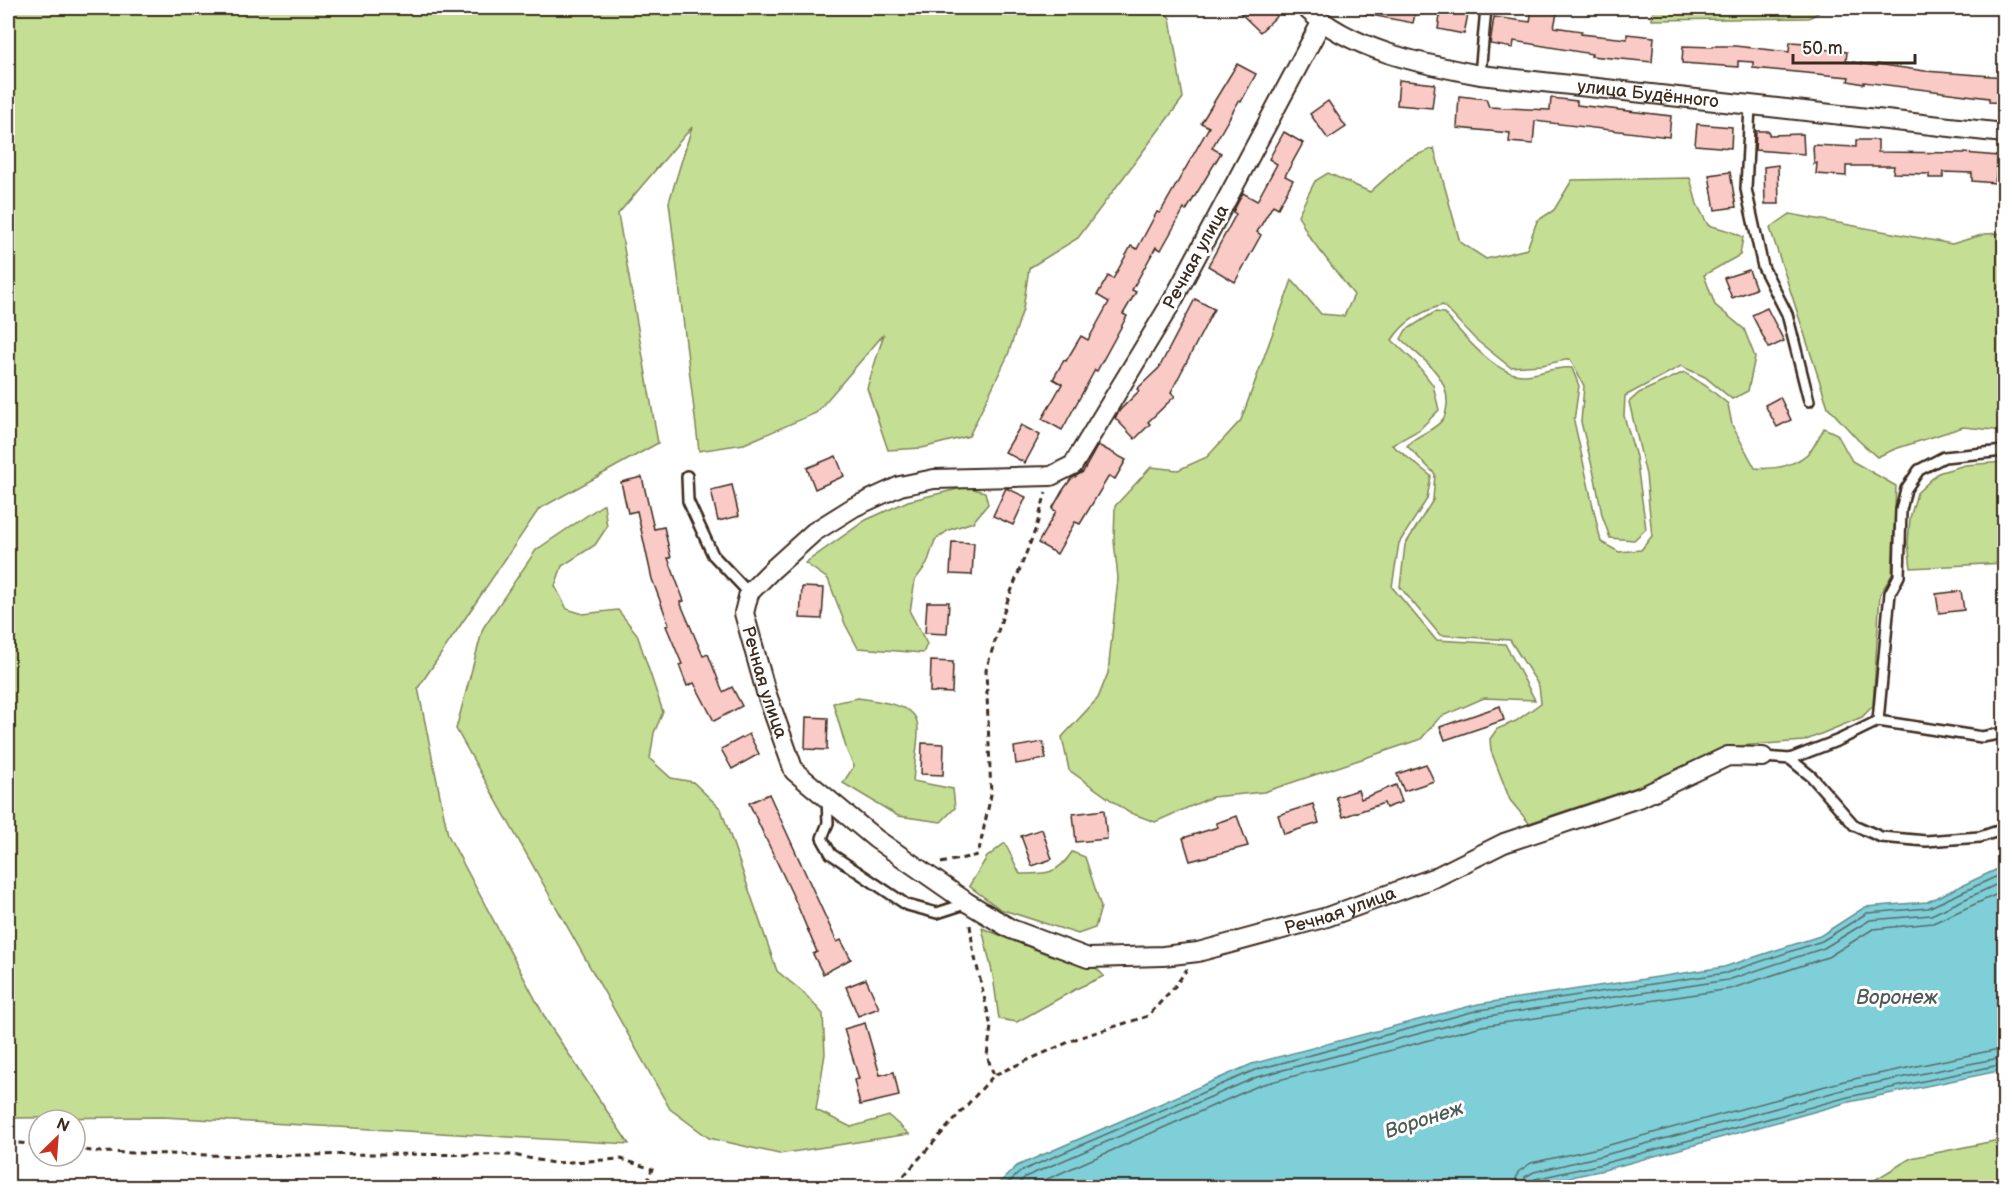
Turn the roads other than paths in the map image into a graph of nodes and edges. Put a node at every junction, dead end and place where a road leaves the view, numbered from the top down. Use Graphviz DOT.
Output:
graph roads {
  1 [pos="1306,8"];
  2 [pos="1486,8"];
  3 [pos="1322,22"];
  4 [pos="1480,75"];
  5 [pos="1750,106"];
  6 [pos="2004,134"];
  7 [pos="1809,401"];
  8 [pos="2004,451"];
  9 [pos="687,476"];
  10 [pos="749,593"];
  11 [pos="1878,721"];
  12 [pos="2004,733"];
  13 [pos="1763,757"];
  14 [pos="1790,759"];
  15 [pos="827,799"];
  16 [pos="2004,829"];
  17 [pos="968,903"];
  1 -- 3 [label="street, улица Будённого"];
  2 -- 4 [label="lane"];
  3 -- 4 [label="street, улица Будённого"];
  3 -- 10 [label="street, Речная улица"];
  4 -- 5 [label="street, улица Будённого"];
  5 -- 6 [label="street, улица Будённого"];
  5 -- 7 [label="lane"];
  8 -- 11 [label="lane"];
  9 -- 10 [label="lane"];
  10 -- 15 [label="street, Речная улица"];
  11 -- 12 [label="lane"];
  11 -- 14 [label="lane"];
  13 -- 14 [label="lane"];
  13 -- 17 [label="street, Речная улица"];
  14 -- 16 [label="lane"];
  15 -- 17 [label="street, Речная улица"];
  15 -- 17 [label="lane"];
}
